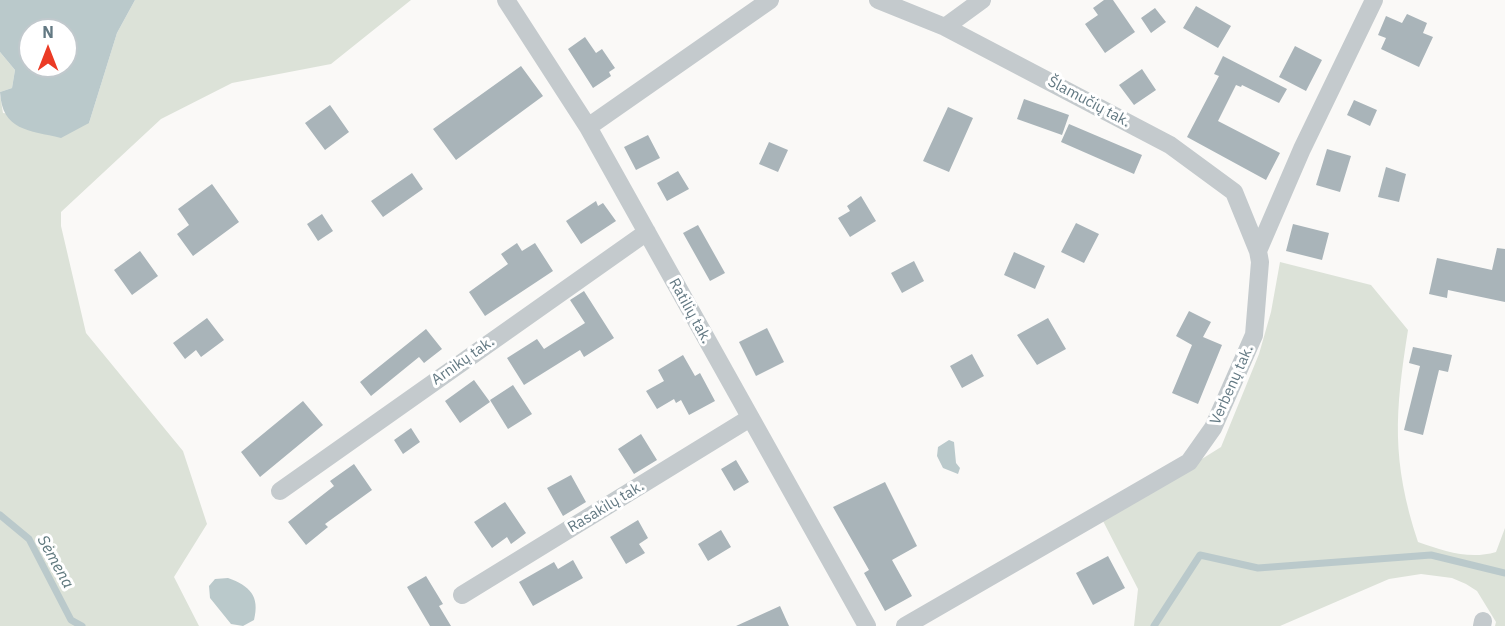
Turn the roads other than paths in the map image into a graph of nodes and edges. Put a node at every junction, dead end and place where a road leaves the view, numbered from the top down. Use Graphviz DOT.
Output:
graph roads {
  1 [pos="506,0"];
  2 [pos="770,0"];
  3 [pos="878,0"];
  4 [pos="982,0"];
  5 [pos="1374,0"];
  6 [pos="945,27"];
  7 [pos="588,127"];
  8 [pos="646,232"];
  9 [pos="1258,251"];
  10 [pos="750,418"];
  11 [pos="280,491"];
  12 [pos="462,595"];
  13 [pos="867,626"];
  14 [pos="905,626"];
  1 -- 7 [label="street, Ratilių tak."];
  2 -- 7 [label="street"];
  3 -- 6 [label="street, Šlamučių tak."];
  4 -- 6 [label="street"];
  5 -- 9 [label="street, Verbenų tak."];
  6 -- 9 [label="street, Šlamučių tak."];
  7 -- 8 [label="street, Ratilių tak."];
  8 -- 10 [label="street, Ratilių tak."];
  8 -- 11 [label="street, Arnikų tak."];
  9 -- 14 [label="street, Verbenų tak."];
  10 -- 12 [label="street, Rasakilų tak."];
  10 -- 13 [label="street, Ratilių tak."];
}
